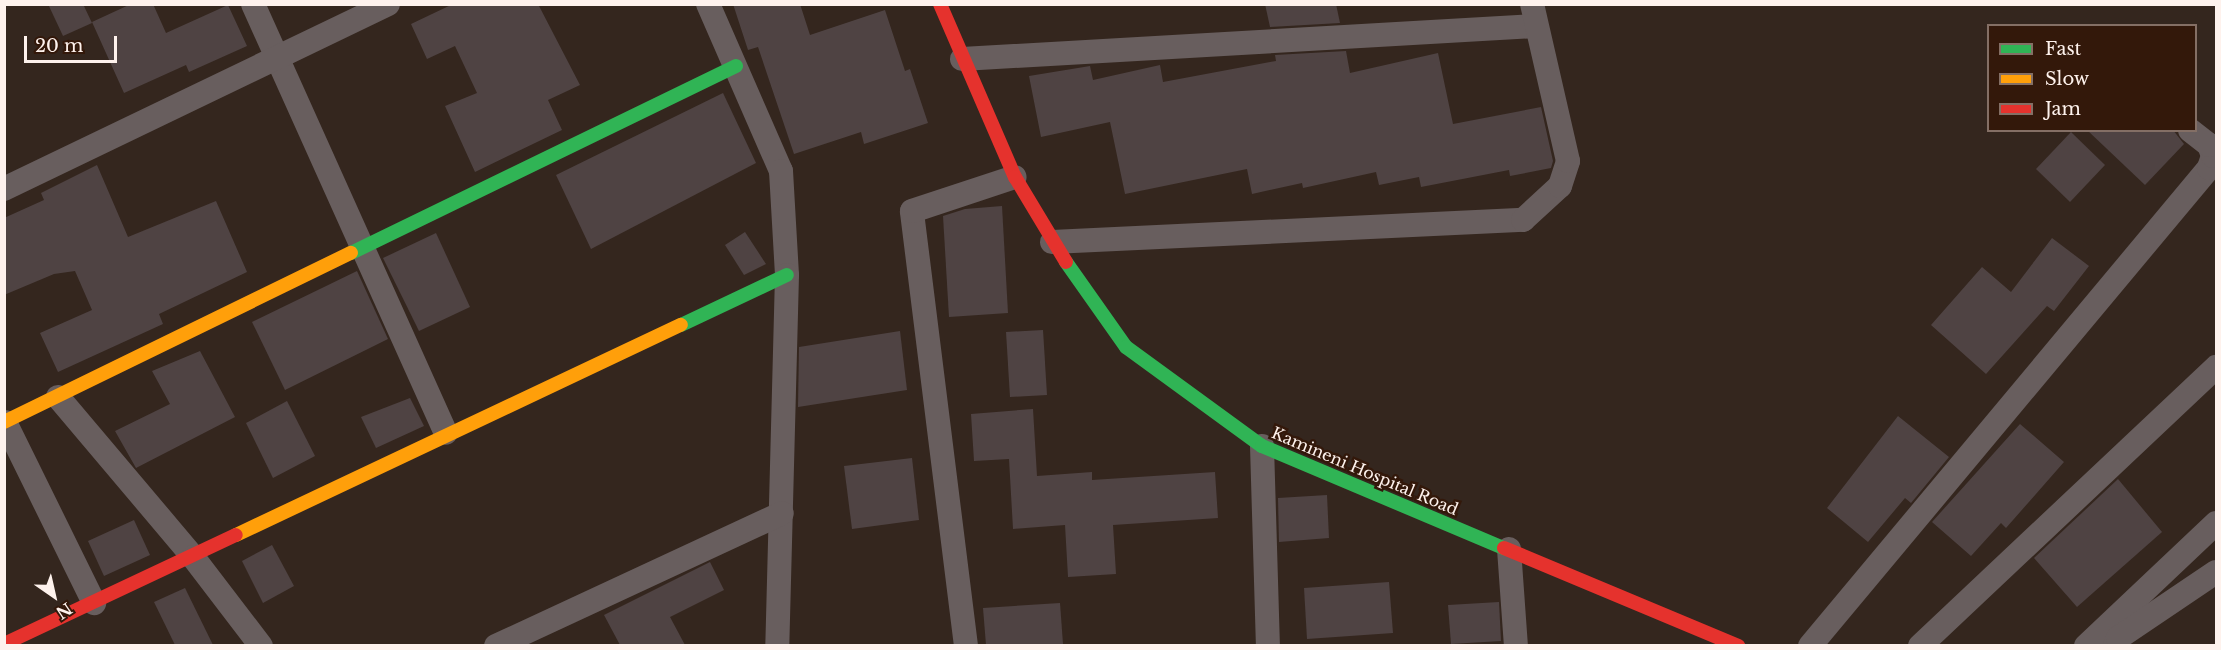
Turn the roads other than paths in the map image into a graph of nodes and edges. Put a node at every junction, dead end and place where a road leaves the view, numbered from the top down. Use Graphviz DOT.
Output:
graph roads {
  1 [pos="253,4"];
  2 [pos="388,4"];
  3 [pos="708,4"];
  4 [pos="940,4"];
  5 [pos="1534,15"];
  6 [pos="278,59"];
  7 [pos="962,59"];
  8 [pos="736,66"];
  9 [pos="2193,132"];
  10 [pos="1015,177"];
  11 [pos="4,189"];
  12 [pos="1052,242"];
  13 [pos="362,248"];
  14 [pos="787,275"];
  15 [pos="2217,367"];
  16 [pos="58,397"];
  17 [pos="5,421"];
  18 [pos="446,433"];
  19 [pos="1262,446"];
  20 [pos="782,513"];
  21 [pos="2217,523"];
  22 [pos="1509,549"];
  23 [pos="193,557"];
  24 [pos="2217,572"];
  25 [pos="93,603"];
  26 [pos="4,644"];
  27 [pos="261,645"];
  28 [pos="496,645"];
  29 [pos="777,645"];
  30 [pos="966,645"];
  31 [pos="1268,645"];
  32 [pos="1516,645"];
  33 [pos="1738,645"];
  34 [pos="1810,645"];
  35 [pos="1920,645"];
  36 [pos="2086,645"];
  37 [pos="2115,645"];
  1 -- 6 [label="street"];
  2 -- 6 [label="street"];
  3 -- 8 [label="street"];
  4 -- 7 [label="street, Kamineni Hospital Road"];
  5 -- 7 [label="street"];
  5 -- 12 [label="street"];
  6 -- 11 [label="street"];
  6 -- 13 [label="street"];
  7 -- 10 [label="street, Kamineni Hospital Road"];
  8 -- 13 [label="street"];
  8 -- 14 [label="street"];
  9 -- 34 [label="street"];
  10 -- 12 [label="street, Kamineni Hospital Road"];
  10 -- 30 [label="street"];
  12 -- 19 [label="street, Kamineni Hospital Road"];
  13 -- 16 [label="street"];
  13 -- 18 [label="street"];
  14 -- 18 [label="street"];
  14 -- 20 [label="street"];
  15 -- 35 [label="street"];
  16 -- 17 [label="street"];
  16 -- 23 [label="street"];
  17 -- 25 [label="street"];
  18 -- 23 [label="street"];
  19 -- 22 [label="street, Kamineni Hospital Road"];
  19 -- 31 [label="street"];
  20 -- 28 [label="street"];
  20 -- 29 [label="street"];
  21 -- 36 [label="street"];
  22 -- 32 [label="street"];
  22 -- 33 [label="street, Kamineni Hospital Road"];
  23 -- 25 [label="street"];
  23 -- 27 [label="street"];
  24 -- 37 [label="street"];
  25 -- 26 [label="street"];
}
